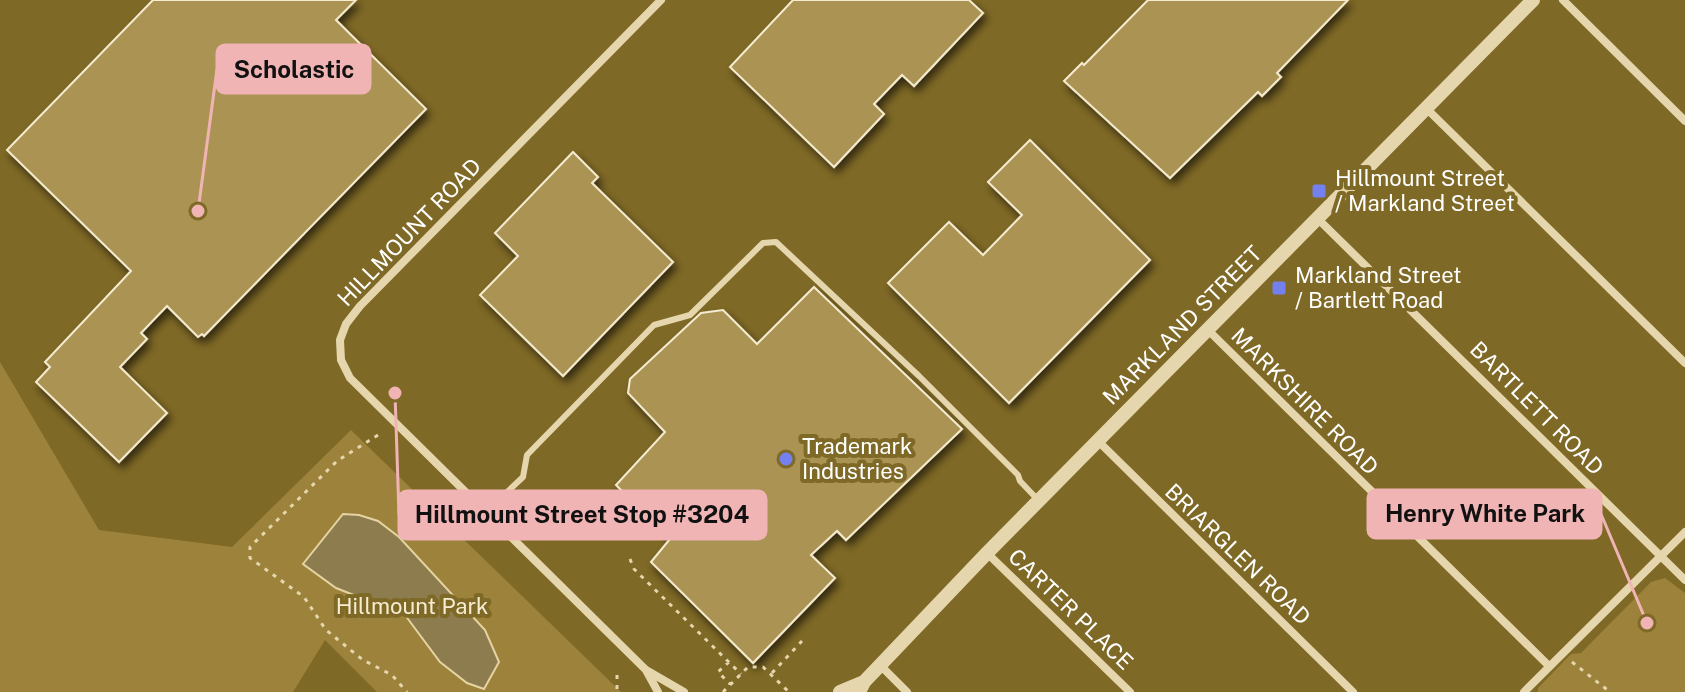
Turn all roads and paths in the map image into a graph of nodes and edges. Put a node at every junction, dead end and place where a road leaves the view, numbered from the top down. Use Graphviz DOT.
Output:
graph roads {
  1 [pos="661,0"];
  2 [pos="1533,0"];
  3 [pos="1563,0"];
  4 [pos="1427,109"];
  5 [pos="1685,121"];
  6 [pos="1318,219"];
  7 [pos="1208,330"];
  8 [pos="1685,363"];
  9 [pos="378,435"];
  10 [pos="1098,441"];
  11 [pos="1039,501"];
  12 [pos="486,512"];
  13 [pos="1685,532"];
  14 [pos="987,553"];
  15 [pos="1661,557"];
  16 [pos="630,559"];
  17 [pos="1685,580"];
  18 [pos="802,641"];
  19 [pos="1570,659"];
  20 [pos="729,662"];
  21 [pos="880,665"];
  22 [pos="1549,666"];
  23 [pos="646,670"];
  24 [pos="741,674"];
  25 [pos="771,674"];
  26 [pos="617,675"];
  27 [pos="730,685"];
  28 [pos="862,687"];
  29 [pos="407,692"];
  30 [pos="617,692"];
  31 [pos="658,692"];
  32 [pos="684,692"];
  33 [pos="723,692"];
  34 [pos="789,692"];
  35 [pos="840,692"];
  36 [pos="907,692"];
  37 [pos="1130,692"];
  38 [pos="1353,692"];
  39 [pos="1524,692"];
  40 [pos="1610,692"];
  1 -- 12 [label="street, HILLMOUNT ROAD"];
  2 -- 4 [label="street, MARKLAND STREET"];
  3 -- 5 [label="street"];
  4 -- 6 [label="street, MARKLAND STREET"];
  4 -- 8 [label="street"];
  6 -- 7 [label="street, MARKLAND STREET"];
  6 -- 15 [label="street, BARTLETT ROAD"];
  7 -- 10 [label="street, MARKLAND STREET"];
  7 -- 22 [label="street, MARKSHIRE ROAD"];
  9 -- 29 [label="path"];
  10 -- 11 [label="street, MARKLAND STREET"];
  10 -- 38 [label="street, BRIARGLEN ROAD"];
  11 -- 12 [label="lane"];
  11 -- 14 [label="street, MARKLAND STREET"];
  12 -- 23 [label="street, HILLMOUNT ROAD"];
  13 -- 15 [label="street"];
  14 -- 21 [label="street, MARKLAND STREET"];
  14 -- 37 [label="street, CARTER PLACE"];
  15 -- 17 [label="street, BARTLETT ROAD"];
  15 -- 22 [label="street"];
  16 -- 20 [label="path"];
  18 -- 25 [label="path"];
  19 -- 40 [label="path"];
  20 -- 24 [label="path"];
  20 -- 27 [label="path"];
  21 -- 28 [label="street, MARKLAND STREET"];
  21 -- 36 [label="street"];
  22 -- 39 [label="street"];
  23 -- 31 [label="street, HILLMOUNT ROAD"];
  23 -- 32 [label="street, HILLMOUNT ROAD"];
  24 -- 25 [label="path"];
  24 -- 27 [label="path"];
  25 -- 34 [label="path"];
  26 -- 30 [label="path"];
  27 -- 33 [label="path"];
  28 -- 35 [label="street, MARKLAND STREET"];
}
